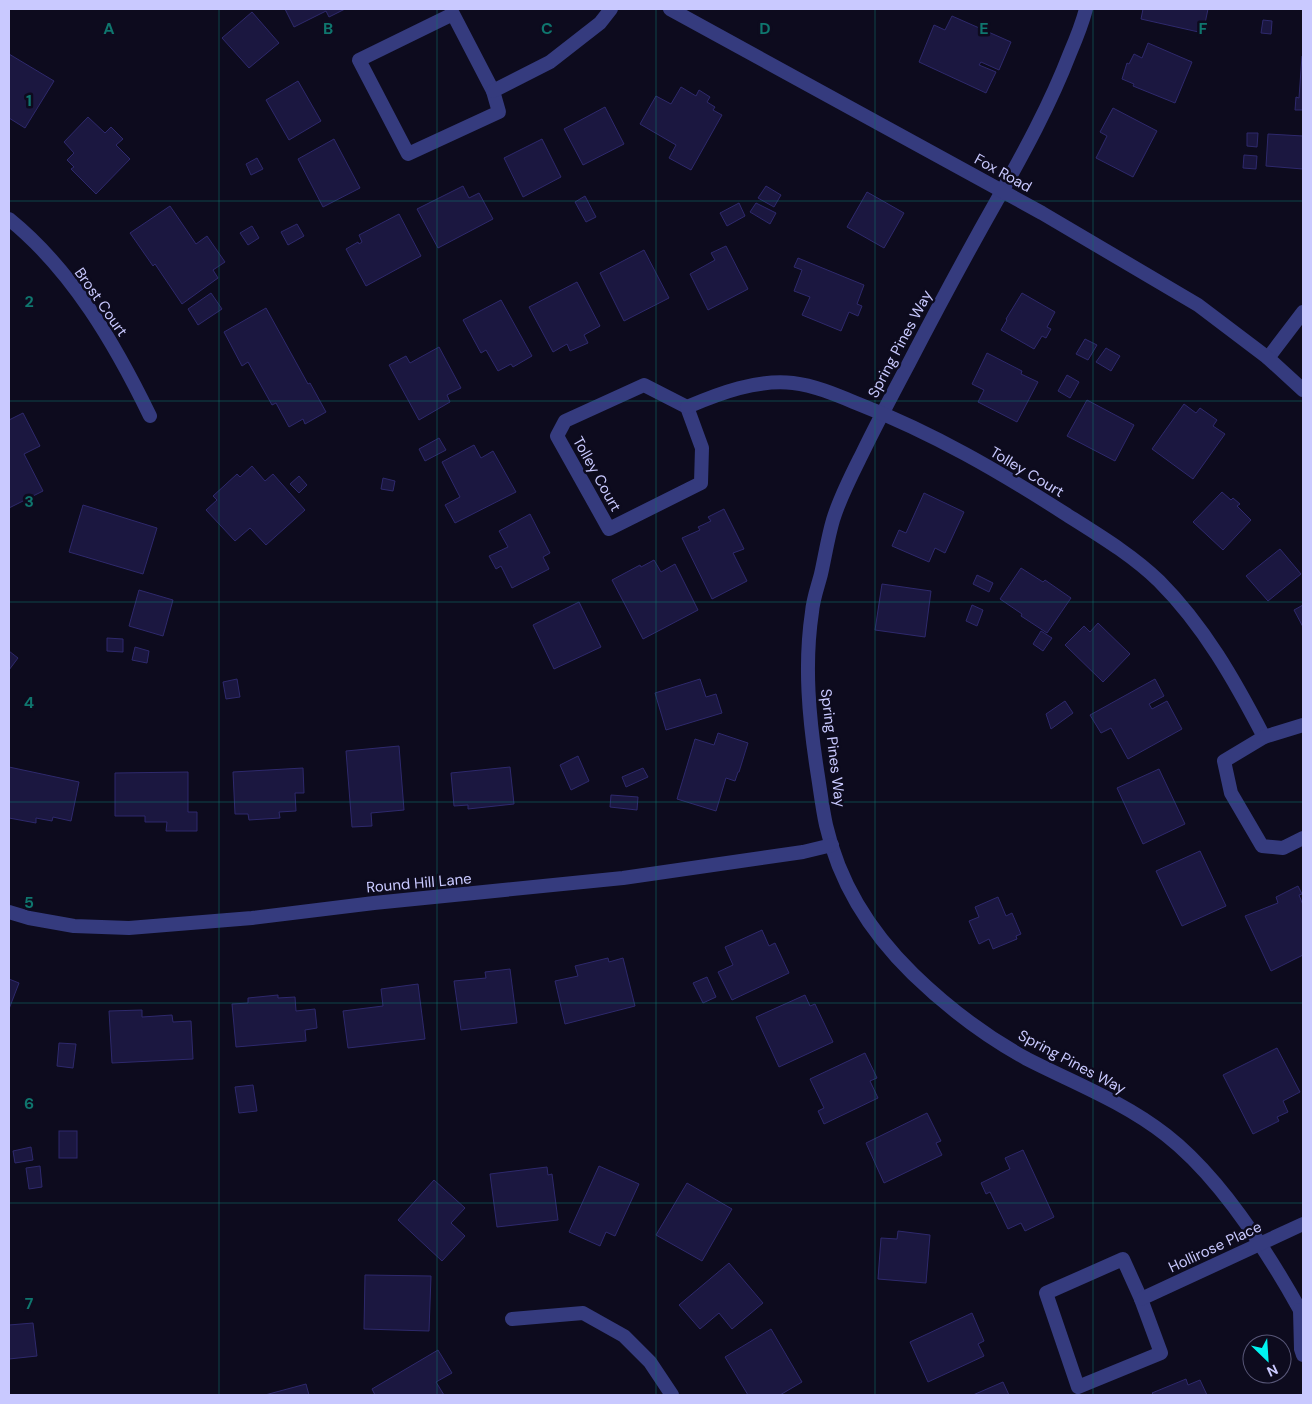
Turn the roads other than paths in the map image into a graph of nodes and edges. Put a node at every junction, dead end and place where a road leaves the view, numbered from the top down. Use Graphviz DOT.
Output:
graph roads {
  1 [pos="611,9"];
  2 [pos="670,9"];
  3 [pos="1086,9"];
  4 [pos="493,91"];
  5 [pos="1002,191"];
  6 [pos="9,219"];
  7 [pos="1303,312"];
  8 [pos="1268,358"];
  9 [pos="1303,390"];
  10 [pos="687,407"];
  11 [pos="882,413"];
  12 [pos="150,416"];
  13 [pos="1303,724"];
  14 [pos="1264,738"];
  15 [pos="1303,838"];
  16 [pos="832,845"];
  17 [pos="9,912"];
  18 [pos="1303,1224"];
  19 [pos="1260,1244"];
  20 [pos="1141,1299"];
  21 [pos="1302,1311"];
  22 [pos="512,1319"];
  23 [pos="1303,1355"];
  24 [pos="672,1395"];
  1 -- 4 [label="street"];
  2 -- 5 [label="street, Fox Road"];
  3 -- 5 [label="street, Spring Pines Way"];
  4 -- 4 [label="street"];
  5 -- 8 [label="street, Fox Road"];
  5 -- 11 [label="street, Spring Pines Way"];
  6 -- 12 [label="street, Brost Court"];
  7 -- 8 [label="street"];
  8 -- 9 [label="street, Fox Road"];
  10 -- 10 [label="street, Tolley Court"];
  10 -- 11 [label="street, Tolley Court"];
  11 -- 14 [label="street, Tolley Court"];
  11 -- 16 [label="street, Spring Pines Way"];
  13 -- 14 [label="street"];
  14 -- 15 [label="street"];
  16 -- 17 [label="street, Round Hill Lane"];
  16 -- 19 [label="street, Spring Pines Way"];
  18 -- 19 [label="street, Hollirose Place"];
  19 -- 20 [label="street, Hollirose Place"];
  19 -- 21 [label="street, Spring Pines Way"];
  20 -- 20 [label="street"];
  21 -- 23 [label="street, Spring Pines Way"];
  22 -- 24 [label="street"];
}
